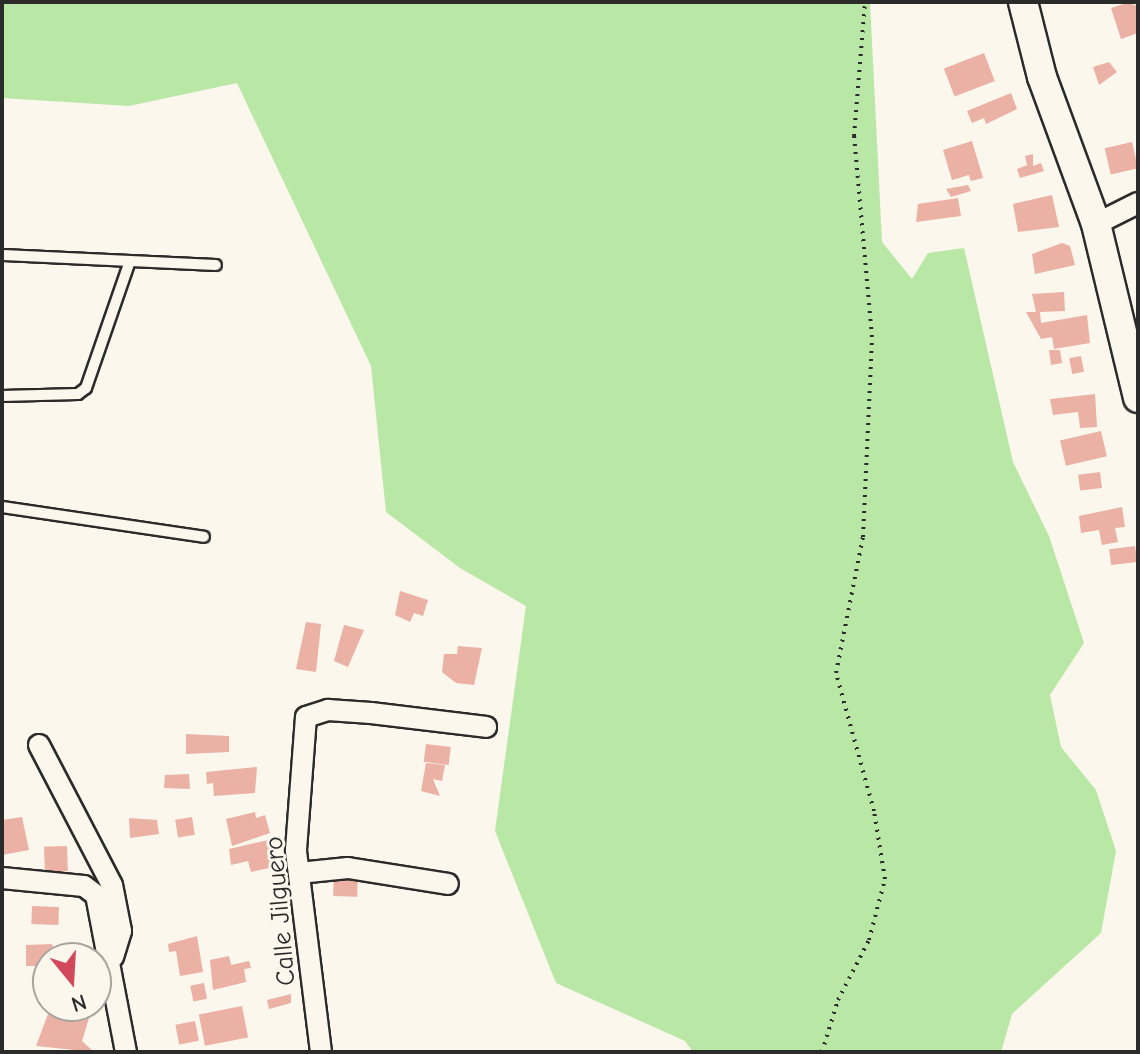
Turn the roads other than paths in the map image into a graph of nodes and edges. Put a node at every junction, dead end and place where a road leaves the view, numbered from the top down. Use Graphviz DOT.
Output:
graph roads {
  1 [pos="1023,2"];
  2 [pos="1138,203"];
  3 [pos="1096,224"];
  4 [pos="2,255"];
  5 [pos="130,261"];
  6 [pos="216,265"];
  7 [pos="2,396"];
  8 [pos="1138,398"];
  9 [pos="2,507"];
  10 [pos="204,537"];
  11 [pos="486,727"];
  12 [pos="39,745"];
  13 [pos="299,873"];
  14 [pos="2,878"];
  15 [pos="448,884"];
  16 [pos="107,942"];
  17 [pos="112,958"];
  18 [pos="112,967"];
  19 [pos="126,1052"];
  20 [pos="321,1052"];
  1 -- 3 [label="street"];
  2 -- 3 [label="street"];
  3 -- 8 [label="street"];
  4 -- 5 [label="lane"];
  5 -- 6 [label="lane"];
  5 -- 7 [label="lane"];
  9 -- 10 [label="lane"];
  11 -- 13 [label="street, Calle Jilguero"];
  12 -- 17 [label="street"];
  13 -- 15 [label="street"];
  13 -- 20 [label="street, Calle Jilguero"];
  14 -- 16 [label="street"];
  18 -- 19 [label="street"];
}
